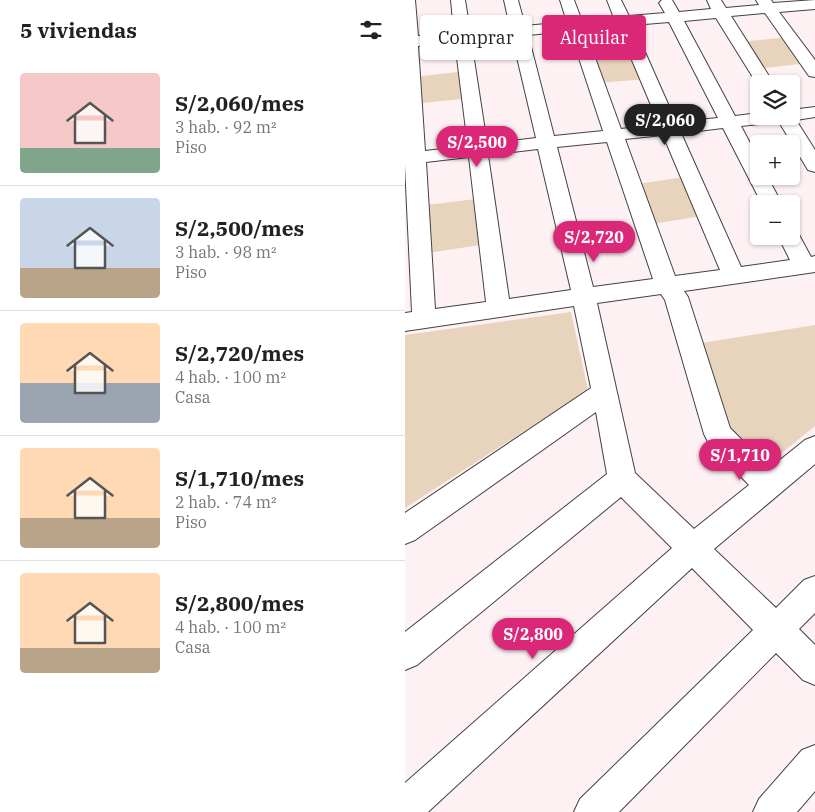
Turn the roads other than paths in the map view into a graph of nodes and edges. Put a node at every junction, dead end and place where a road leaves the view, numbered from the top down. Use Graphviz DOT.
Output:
graph roads {
  1 [pos="408,0"];
  2 [pos="458,0"];
  3 [pos="511,0"];
  4 [pos="567,0"];
  5 [pos="614,0"];
  6 [pos="665,0"];
  7 [pos="767,4"];
  8 [pos="815,4"];
  9 [pos="718,6"];
  10 [pos="460,15"];
  11 [pos="515,15"];
  12 [pos="572,15"];
  13 [pos="621,15"];
  14 [pos="674,17"];
  15 [pos="646,20"];
  16 [pos="408,42"];
  17 [pos="466,60"];
  18 [pos="526,60"];
  19 [pos="588,60"];
  20 [pos="640,60"];
  21 [pos="815,72"];
  22 [pos="760,75"];
  23 [pos="815,105"];
  24 [pos="800,106"];
  25 [pos="815,112"];
  26 [pos="750,113"];
  27 [pos="800,114"];
  28 [pos="750,117"];
  29 [pos="727,118"];
  30 [pos="668,124"];
  31 [pos="789,125"];
  32 [pos="613,131"];
  33 [pos="544,138"];
  34 [pos="477,146"];
  35 [pos="410,153"];
  36 [pos="815,166"];
  37 [pos="767,195"];
  38 [pos="796,245"];
  39 [pos="810,265"];
  40 [pos="734,276"];
  41 [pos="667,286"];
  42 [pos="584,298"];
  43 [pos="499,309"];
  44 [pos="415,321"];
  45 [pos="605,392"];
  46 [pos="815,448"];
  47 [pos="622,479"];
  48 [pos="769,486"];
  49 [pos="405,530"];
  50 [pos="693,548"];
  51 [pos="815,591"];
  52 [pos="776,630"];
  53 [pos="405,652"];
  54 [pos="815,668"];
  55 [pos="815,762"];
  56 [pos="405,808"];
  57 [pos="593,812"];
  58 [pos="772,812"];
  1 -- 16 [label="street"];
  2 -- 10 [label="street"];
  3 -- 11 [label="street"];
  4 -- 12 [label="street"];
  5 -- 13 [label="street"];
  6 -- 14 [label="street"];
  7 -- 8 [label="street"];
  7 -- 9 [label="street"];
  7 -- 21 [label="street"];
  9 -- 14 [label="street"];
  9 -- 22 [label="street"];
  14 -- 15 [label="street"];
  14 -- 29 [label="street"];
  16 -- 35 [label="street"];
  17 -- 34 [label="street"];
  18 -- 33 [label="street"];
  19 -- 32 [label="street"];
  20 -- 30 [label="street"];
  23 -- 24 [label="street"];
  25 -- 27 [label="street"];
  26 -- 29 [label="street"];
  28 -- 29 [label="street"];
  29 -- 30 [label="street"];
  29 -- 37 [label="street"];
  30 -- 32 [label="street"];
  30 -- 40 [label="street"];
  31 -- 36 [label="street"];
  32 -- 33 [label="street"];
  32 -- 41 [label="street"];
  33 -- 34 [label="street"];
  33 -- 42 [label="street"];
  34 -- 35 [label="street"];
  34 -- 43 [label="street"];
  35 -- 44 [label="street"];
  38 -- 39 [label="street"];
  39 -- 40 [label="street"];
  40 -- 41 [label="street"];
  41 -- 42 [label="street"];
  41 -- 48 [label="street"];
  42 -- 43 [label="street"];
  42 -- 45 [label="street"];
  43 -- 44 [label="street"];
  45 -- 47 [label="street"];
  45 -- 49 [label="street"];
  46 -- 48 [label="street"];
  47 -- 50 [label="street"];
  47 -- 53 [label="street"];
  48 -- 50 [label="street"];
  50 -- 52 [label="street"];
  50 -- 56 [label="street"];
  51 -- 52 [label="street"];
  52 -- 54 [label="street"];
  52 -- 57 [label="street"];
  55 -- 58 [label="street"];
}
